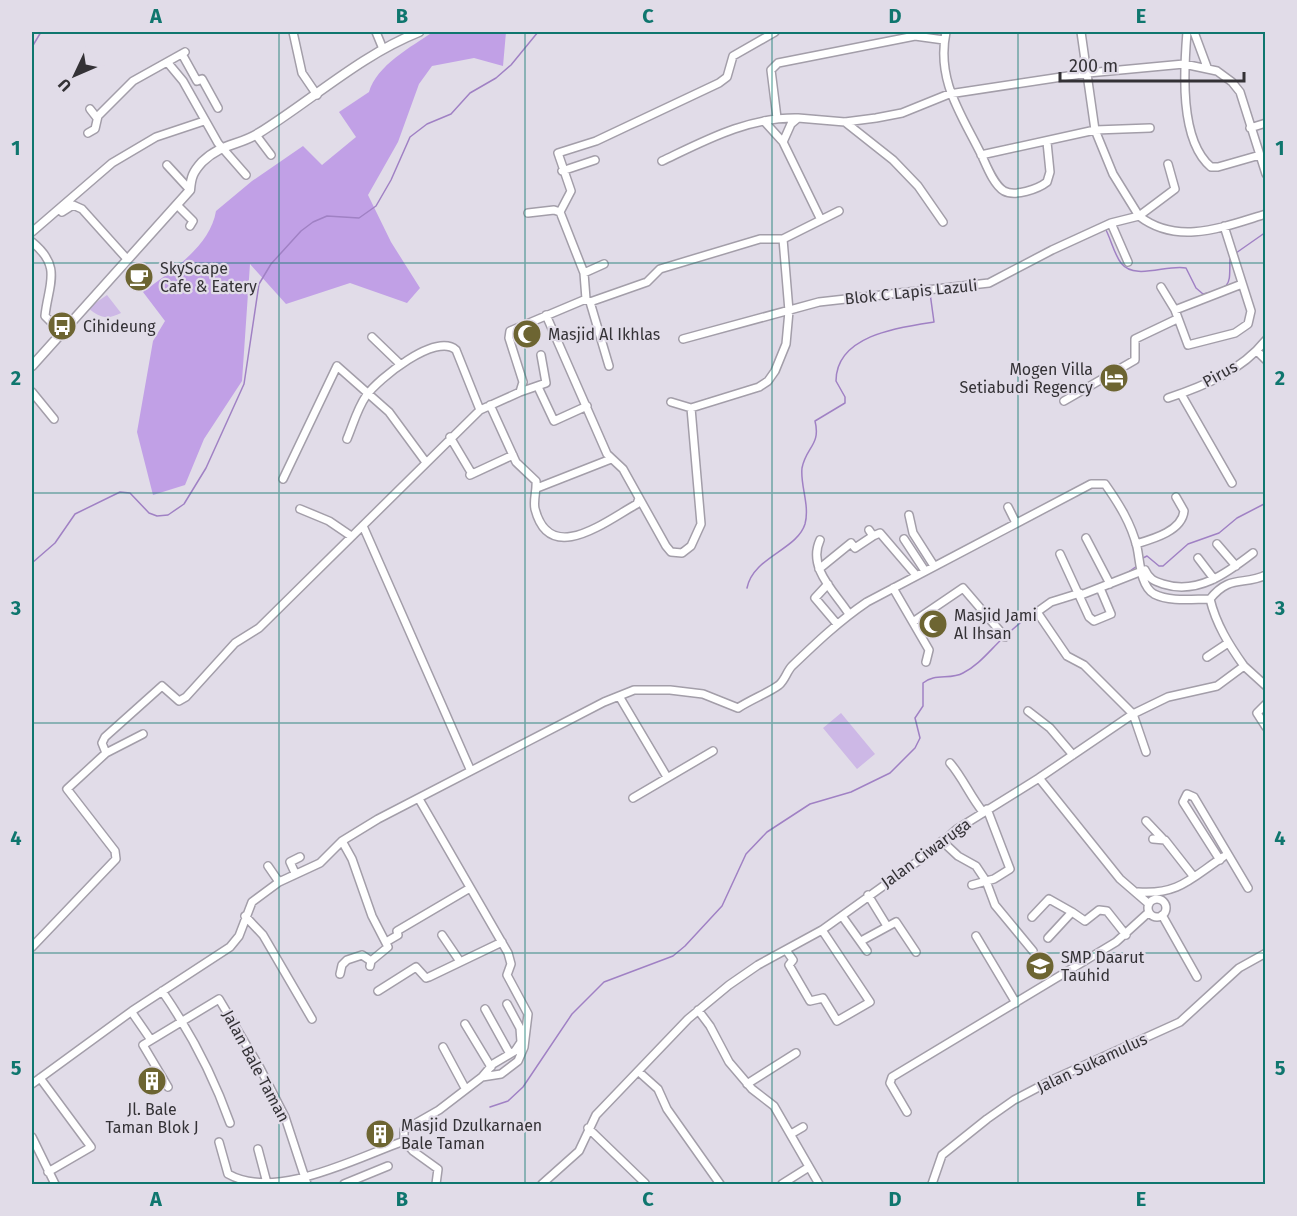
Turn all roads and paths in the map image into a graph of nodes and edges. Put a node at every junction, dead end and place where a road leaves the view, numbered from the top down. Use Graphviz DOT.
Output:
graph roads {
  1 [pos="293,32"];
  2 [pos="376,32"];
  3 [pos="419,32"];
  4 [pos="775,32"];
  5 [pos="946,32"];
  6 [pos="1081,32"];
  7 [pos="1187,32"];
  8 [pos="1194,32"];
  9 [pos="944,40"];
  10 [pos="383,49"];
  11 [pos="168,63"];
  12 [pos="1184,64"];
  13 [pos="1207,67"];
  14 [pos="1088,73"];
  15 [pos="317,94"];
  16 [pos="949,94"];
  17 [pos="218,108"];
  18 [pos="90,109"];
  19 [pos="97,118"];
  20 [pos="777,118"];
  21 [pos="798,118"];
  22 [pos="204,121"];
  23 [pos="764,121"];
  24 [pos="845,122"];
  25 [pos="1266,123"];
  26 [pos="1150,128"];
  27 [pos="1250,128"];
  28 [pos="1095,130"];
  29 [pos="88,133"];
  30 [pos="256,135"];
  31 [pos="783,142"];
  32 [pos="1047,142"];
  33 [pos="222,146"];
  34 [pos="1260,154"];
  35 [pos="271,155"];
  36 [pos="981,155"];
  37 [pos="595,160"];
  38 [pos="662,161"];
  39 [pos="1168,164"];
  40 [pos="167,165"];
  41 [pos="562,171"];
  42 [pos="1266,174"];
  43 [pos="246,175"];
  44 [pos="190,190"];
  45 [pos="177,205"];
  46 [pos="839,211"];
  47 [pos="560,212"];
  48 [pos="57,213"];
  49 [pos="528,213"];
  50 [pos="1266,214"];
  51 [pos="1139,216"];
  52 [pos="820,218"];
  53 [pos="943,222"];
  54 [pos="1111,223"];
  55 [pos="189,226"];
  56 [pos="1224,226"];
  57 [pos="32,232"];
  58 [pos="783,239"];
  59 [pos="32,242"];
  60 [pos="127,259"];
  61 [pos="1128,262"];
  62 [pos="603,264"];
  63 [pos="584,273"];
  64 [pos="1242,284"];
  65 [pos="1161,287"];
  66 [pos="588,301"];
  67 [pos="789,310"];
  68 [pos="1174,310"];
  69 [pos="546,315"];
  70 [pos="1178,319"];
  71 [pos="62,333"];
  72 [pos="372,337"];
  73 [pos="683,339"];
  74 [pos="1266,340"];
  75 [pos="1257,351"];
  76 [pos="541,355"];
  77 [pos="1266,360"];
  78 [pos="400,364"];
  79 [pos="32,366"];
  80 [pos="609,366"];
  81 [pos="538,387"];
  82 [pos="32,392"];
  83 [pos="520,392"];
  84 [pos="367,394"];
  85 [pos="1181,394"];
  86 [pos="1168,398"];
  87 [pos="1064,401"];
  88 [pos="670,402"];
  89 [pos="490,405"];
  90 [pos="587,406"];
  91 [pos="691,408"];
  92 [pos="480,410"];
  93 [pos="54,419"];
  94 [pos="450,437"];
  95 [pos="347,439"];
  96 [pos="513,455"];
  97 [pos="611,459"];
  98 [pos="425,461"];
  99 [pos="283,479"];
  100 [pos="1232,483"];
  101 [pos="537,488"];
  102 [pos="1176,497"];
  103 [pos="639,498"];
  104 [pos="1008,507"];
  105 [pos="300,509"];
  106 [pos="909,515"];
  107 [pos="1016,524"];
  108 [pos="363,526"];
  109 [pos="351,536"];
  110 [pos="1086,538"];
  111 [pos="904,539"];
  112 [pos="820,540"];
  113 [pos="1136,544"];
  114 [pos="1216,544"];
  115 [pos="1253,553"];
  116 [pos="1059,554"];
  117 [pos="1198,558"];
  118 [pos="934,566"];
  119 [pos="1236,566"];
  120 [pos="1141,567"];
  121 [pos="819,569"];
  122 [pos="924,571"];
  123 [pos="916,575"];
  124 [pos="1266,575"];
  125 [pos="1214,579"];
  126 [pos="828,584"];
  127 [pos="1110,584"];
  128 [pos="893,588"];
  129 [pos="1100,588"];
  130 [pos="1080,594"];
  131 [pos="1210,599"];
  132 [pos="849,614"];
  133 [pos="913,622"];
  134 [pos="837,624"];
  135 [pos="1005,637"];
  136 [pos="1228,643"];
  137 [pos="1207,657"];
  138 [pos="926,662"];
  139 [pos="1244,666"];
  140 [pos="1266,686"];
  141 [pos="619,696"];
  142 [pos="1266,704"];
  143 [pos="1028,711"];
  144 [pos="1133,714"];
  145 [pos="1266,727"];
  146 [pos="143,734"];
  147 [pos="713,752"];
  148 [pos="1146,752"];
  149 [pos="106,753"];
  150 [pos="1073,755"];
  151 [pos="950,763"];
  152 [pos="471,769"];
  153 [pos="667,777"];
  154 [pos="1039,778"];
  155 [pos="633,798"];
  156 [pos="418,799"];
  157 [pos="985,811"];
  158 [pos="1146,821"];
  159 [pos="1153,839"];
  160 [pos="1163,839"];
  161 [pos="342,841"];
  162 [pos="942,841"];
  163 [pos="1228,855"];
  164 [pos="300,857"];
  165 [pos="1220,860"];
  166 [pos="268,867"];
  167 [pos="295,873"];
  168 [pos="1194,877"];
  169 [pos="986,881"];
  170 [pos="279,882"];
  171 [pos="972,885"];
  172 [pos="470,888"];
  173 [pos="1248,888"];
  174 [pos="1138,892"];
  175 [pos="868,895"];
  176 [pos="1149,904"];
  177 [pos="1072,912"];
  178 [pos="1149,912"];
  179 [pos="1162,915"];
  180 [pos="245,916"];
  181 [pos="842,916"];
  182 [pos="1032,917"];
  183 [pos="887,926"];
  184 [pos="822,930"];
  185 [pos="442,935"];
  186 [pos="1126,935"];
  187 [pos="976,936"];
  188 [pos="1048,938"];
  189 [pos="861,941"];
  190 [pos="386,942"];
  191 [pos="502,942"];
  192 [pos="32,947"];
  193 [pos="786,950"];
  194 [pos="867,951"];
  195 [pos="1033,951"];
  196 [pos="916,952"];
  197 [pos="1266,953"];
  198 [pos="459,960"];
  199 [pos="340,974"];
  200 [pos="1197,977"];
  201 [pos="162,991"];
  202 [pos="378,991"];
  203 [pos="1016,1003"];
  204 [pos="507,1004"];
  205 [pos="485,1009"];
  206 [pos="698,1010"];
  207 [pos="133,1014"];
  208 [pos="312,1019"];
  209 [pos="181,1020"];
  210 [pos="465,1024"];
  211 [pos="151,1040"];
  212 [pos="443,1047"];
  213 [pos="796,1053"];
  214 [pos="510,1054"];
  215 [pos="491,1067"];
  216 [pos="639,1072"];
  217 [pos="482,1077"];
  218 [pos="40,1078"];
  219 [pos="32,1084"];
  220 [pos="747,1084"];
  221 [pos="168,1087"];
  222 [pos="465,1088"];
  223 [pos="907,1112"];
  224 [pos="230,1123"];
  225 [pos="803,1127"];
  226 [pos="588,1128"];
  227 [pos="790,1134"];
  228 [pos="32,1137"];
  229 [pos="404,1141"];
  230 [pos="219,1142"];
  231 [pos="258,1149"];
  232 [pos="388,1166"];
  233 [pos="810,1167"];
  234 [pos="48,1172"];
  235 [pos="304,1176"];
  236 [pos="366,1181"];
  237 [pos="267,1183"];
  238 [pos="645,1183"];
  239 [pos="55,1185"];
  240 [pos="307,1185"];
  241 [pos="345,1185"];
  242 [pos="435,1185"];
  243 [pos="542,1185"];
  244 [pos="720,1185"];
  245 [pos="782,1185"];
  246 [pos="819,1185"];
  247 [pos="932,1185"];
  1 -- 15 [label="street"];
  2 -- 10 [label="street"];
  3 -- 10 [label="main road"];
  4 -- 41 [label="street"];
  5 -- 9 [label="street"];
  6 -- 14 [label="street"];
  7 -- 12 [label="street"];
  8 -- 13 [label="street"];
  9 -- 16 [label="street"];
  9 -- 20 [label="street"];
  10 -- 15 [label="main road"];
  11 -- 17 [label="street"];
  11 -- 19 [label="street"];
  11 -- 22 [label="street"];
  12 -- 13 [label="street"];
  12 -- 14 [label="street"];
  12 -- 34 [label="street"];
  13 -- 27 [label="street"];
  14 -- 16 [label="street"];
  14 -- 28 [label="street"];
  15 -- 30 [label="main road"];
  16 -- 24 [label="street"];
  16 -- 36 [label="street"];
  18 -- 19 [label="street"];
  19 -- 29 [label="street"];
  20 -- 21 [label="street"];
  20 -- 23 [label="street"];
  21 -- 24 [label="street"];
  21 -- 31 [label="street"];
  22 -- 33 [label="street"];
  22 -- 48 [label="street"];
  23 -- 31 [label="street"];
  23 -- 38 [label="street"];
  24 -- 53 [label="street"];
  25 -- 27 [label="street"];
  26 -- 28 [label="street"];
  27 -- 34 [label="street"];
  28 -- 32 [label="street"];
  28 -- 51 [label="street"];
  30 -- 33 [label="main road"];
  30 -- 35 [label="street"];
  31 -- 52 [label="street"];
  32 -- 36 [label="street"];
  32 -- 36 [label="street"];
  33 -- 43 [label="street"];
  33 -- 44 [label="main road"];
  34 -- 42 [label="street"];
  37 -- 41 [label="street"];
  39 -- 51 [label="street"];
  40 -- 44 [label="street"];
  41 -- 47 [label="street"];
  44 -- 45 [label="main road"];
  45 -- 55 [label="street"];
  45 -- 60 [label="main road"];
  46 -- 52 [label="street"];
  47 -- 49 [label="street"];
  47 -- 63 [label="street"];
  48 -- 57 [label="street"];
  48 -- 60 [label="street"];
  50 -- 56 [label="street"];
  51 -- 54 [label="street, Blok C Lapis Lazuli"];
  51 -- 56 [label="street"];
  52 -- 58 [label="street"];
  54 -- 61 [label="street"];
  54 -- 67 [label="street, Blok C Lapis Lazuli"];
  56 -- 64 [label="street"];
  58 -- 66 [label="street"];
  58 -- 67 [label="street"];
  59 -- 71 [label="street"];
  60 -- 71 [label="main road"];
  62 -- 63 [label="street"];
  63 -- 66 [label="street"];
  64 -- 68 [label="street"];
  64 -- 70 [label="street"];
  65 -- 68 [label="street"];
  66 -- 69 [label="street"];
  66 -- 80 [label="street"];
  67 -- 73 [label="street, Blok C Lapis Lazuli"];
  67 -- 91 [label="street"];
  68 -- 70 [label="street"];
  69 -- 83 [label="street"];
  69 -- 90 [label="street"];
  70 -- 87 [label="street"];
  71 -- 79 [label="main road"];
  72 -- 78 [label="street"];
  74 -- 75 [label="street, Pirus"];
  75 -- 77 [label="street"];
  75 -- 85 [label="street, Pirus"];
  76 -- 81 [label="street"];
  78 -- 84 [label="street"];
  78 -- 92 [label="street"];
  81 -- 83 [label="street"];
  81 -- 90 [label="street"];
  82 -- 93 [label="street"];
  83 -- 89 [label="street"];
  84 -- 95 [label="street"];
  84 -- 98 [label="street"];
  84 -- 99 [label="street"];
  85 -- 86 [label="street, Pirus"];
  85 -- 100 [label="street"];
  88 -- 91 [label="street"];
  89 -- 92 [label="street"];
  89 -- 96 [label="street"];
  90 -- 97 [label="street"];
  91 -- 103 [label="street"];
  92 -- 94 [label="street"];
  94 -- 96 [label="street"];
  94 -- 98 [label="street"];
  96 -- 101 [label="street"];
  97 -- 101 [label="street"];
  97 -- 103 [label="street"];
  98 -- 108 [label="street"];
  101 -- 103 [label="street"];
  102 -- 113 [label="street"];
  104 -- 107 [label="street"];
  105 -- 109 [label="street"];
  106 -- 118 [label="street"];
  107 -- 113 [label="street"];
  107 -- 118 [label="street"];
  108 -- 109 [label="street"];
  108 -- 152 [label="street"];
  109 -- 149 [label="street"];
  110 -- 127 [label="street"];
  111 -- 122 [label="street"];
  112 -- 121 [label="street"];
  113 -- 120 [label="street"];
  114 -- 119 [label="street"];
  115 -- 119 [label="street"];
  116 -- 130 [label="street"];
  117 -- 125 [label="street"];
  118 -- 122 [label="street"];
  119 -- 125 [label="street"];
  120 -- 125 [label="street"];
  120 -- 127 [label="street"];
  120 -- 131 [label="street"];
  121 -- 123 [label="street"];
  121 -- 126 [label="street"];
  122 -- 123 [label="street"];
  123 -- 128 [label="street"];
  124 -- 131 [label="street"];
  126 -- 132 [label="street"];
  126 -- 134 [label="street"];
  127 -- 129 [label="street"];
  128 -- 132 [label="street"];
  128 -- 133 [label="street"];
  129 -- 130 [label="street"];
  129 -- 130 [label="street"];
  130 -- 144 [label="street"];
  131 -- 136 [label="street"];
  132 -- 134 [label="street"];
  133 -- 135 [label="street"];
  133 -- 138 [label="street"];
  134 -- 141 [label="street"];
  136 -- 137 [label="street"];
  136 -- 139 [label="street"];
  139 -- 140 [label="street"];
  139 -- 144 [label="street, Jalan Ciwaruga"];
  141 -- 152 [label="street"];
  141 -- 153 [label="street"];
  142 -- 145 [label="street"];
  143 -- 150 [label="street"];
  144 -- 148 [label="street"];
  144 -- 150 [label="street, Jalan Ciwaruga"];
  146 -- 149 [label="street"];
  147 -- 153 [label="street"];
  149 -- 192 [label="street"];
  150 -- 154 [label="street, Jalan Ciwaruga"];
  151 -- 157 [label="street"];
  152 -- 156 [label="street"];
  153 -- 155 [label="street"];
  154 -- 157 [label="street, Jalan Ciwaruga"];
  154 -- 174 [label="street"];
  156 -- 161 [label="street"];
  156 -- 172 [label="street"];
  157 -- 162 [label="street, Jalan Ciwaruga"];
  157 -- 169 [label="street"];
  158 -- 160 [label="street"];
  159 -- 160 [label="street"];
  160 -- 168 [label="street"];
  161 -- 167 [label="street"];
  161 -- 190 [label="street"];
  162 -- 169 [label="street"];
  162 -- 175 [label="street, Jalan Ciwaruga"];
  163 -- 165 [label="street"];
  163 -- 165 [label="street"];
  163 -- 173 [label="street"];
  164 -- 167 [label="street"];
  165 -- 168 [label="street"];
  166 -- 170 [label="street"];
  167 -- 170 [label="street"];
  168 -- 174 [label="street"];
  169 -- 171 [label="street"];
  169 -- 195 [label="street"];
  170 -- 180 [label="street"];
  172 -- 190 [label="street"];
  172 -- 191 [label="street"];
  174 -- 176 [label="street"];
  175 -- 181 [label="street, Jalan Ciwaruga"];
  175 -- 183 [label="street"];
  176 -- 178 [label="street"];
  176 -- 179 [label="street"];
  177 -- 182 [label="street"];
  177 -- 186 [label="street"];
  177 -- 188 [label="street"];
  178 -- 179 [label="street"];
  178 -- 186 [label="street"];
  179 -- 200 [label="street"];
  180 -- 201 [label="street"];
  180 -- 208 [label="street"];
  181 -- 184 [label="street, Jalan Ciwaruga"];
  181 -- 189 [label="street"];
  183 -- 189 [label="street"];
  183 -- 196 [label="street"];
  184 -- 193 [label="street, Jalan Ciwaruga"];
  184 -- 193 [label="street"];
  185 -- 198 [label="street"];
  186 -- 203 [label="street"];
  187 -- 203 [label="street"];
  189 -- 194 [label="street"];
  190 -- 199 [label="street"];
  191 -- 198 [label="street"];
  191 -- 217 [label="street"];
  193 -- 206 [label="street, Jalan Ciwaruga"];
  197 -- 247 [label="street, Jalan Sukamulus"];
  198 -- 202 [label="street"];
  201 -- 209 [label="street"];
  201 -- 218 [label="street"];
  203 -- 223 [label="street"];
  204 -- 214 [label="street"];
  205 -- 214 [label="street"];
  206 -- 216 [label="street, Jalan Ciwaruga"];
  206 -- 220 [label="street"];
  207 -- 211 [label="street"];
  209 -- 211 [label="street, Jalan Bale Taman"];
  209 -- 224 [label="street"];
  209 -- 235 [label="street, Jalan Bale Taman"];
  210 -- 215 [label="street"];
  211 -- 221 [label="street"];
  212 -- 222 [label="street"];
  213 -- 220 [label="street"];
  214 -- 215 [label="street"];
  215 -- 217 [label="street"];
  216 -- 226 [label="street, Jalan Ciwaruga"];
  216 -- 244 [label="street"];
  217 -- 222 [label="street"];
  218 -- 219 [label="street"];
  218 -- 234 [label="street"];
  220 -- 227 [label="street"];
  222 -- 229 [label="street"];
  225 -- 227 [label="street"];
  226 -- 238 [label="street"];
  226 -- 243 [label="street, Jalan Ciwaruga"];
  227 -- 233 [label="street"];
  228 -- 234 [label="street"];
  229 -- 235 [label="street"];
  229 -- 242 [label="street"];
  230 -- 237 [label="street"];
  231 -- 237 [label="street"];
  232 -- 236 [label="street"];
  233 -- 245 [label="street"];
  233 -- 246 [label="street"];
  234 -- 239 [label="street"];
  235 -- 237 [label="street"];
  235 -- 240 [label="street, Jalan Bale Taman"];
  236 -- 241 [label="street"];
}
